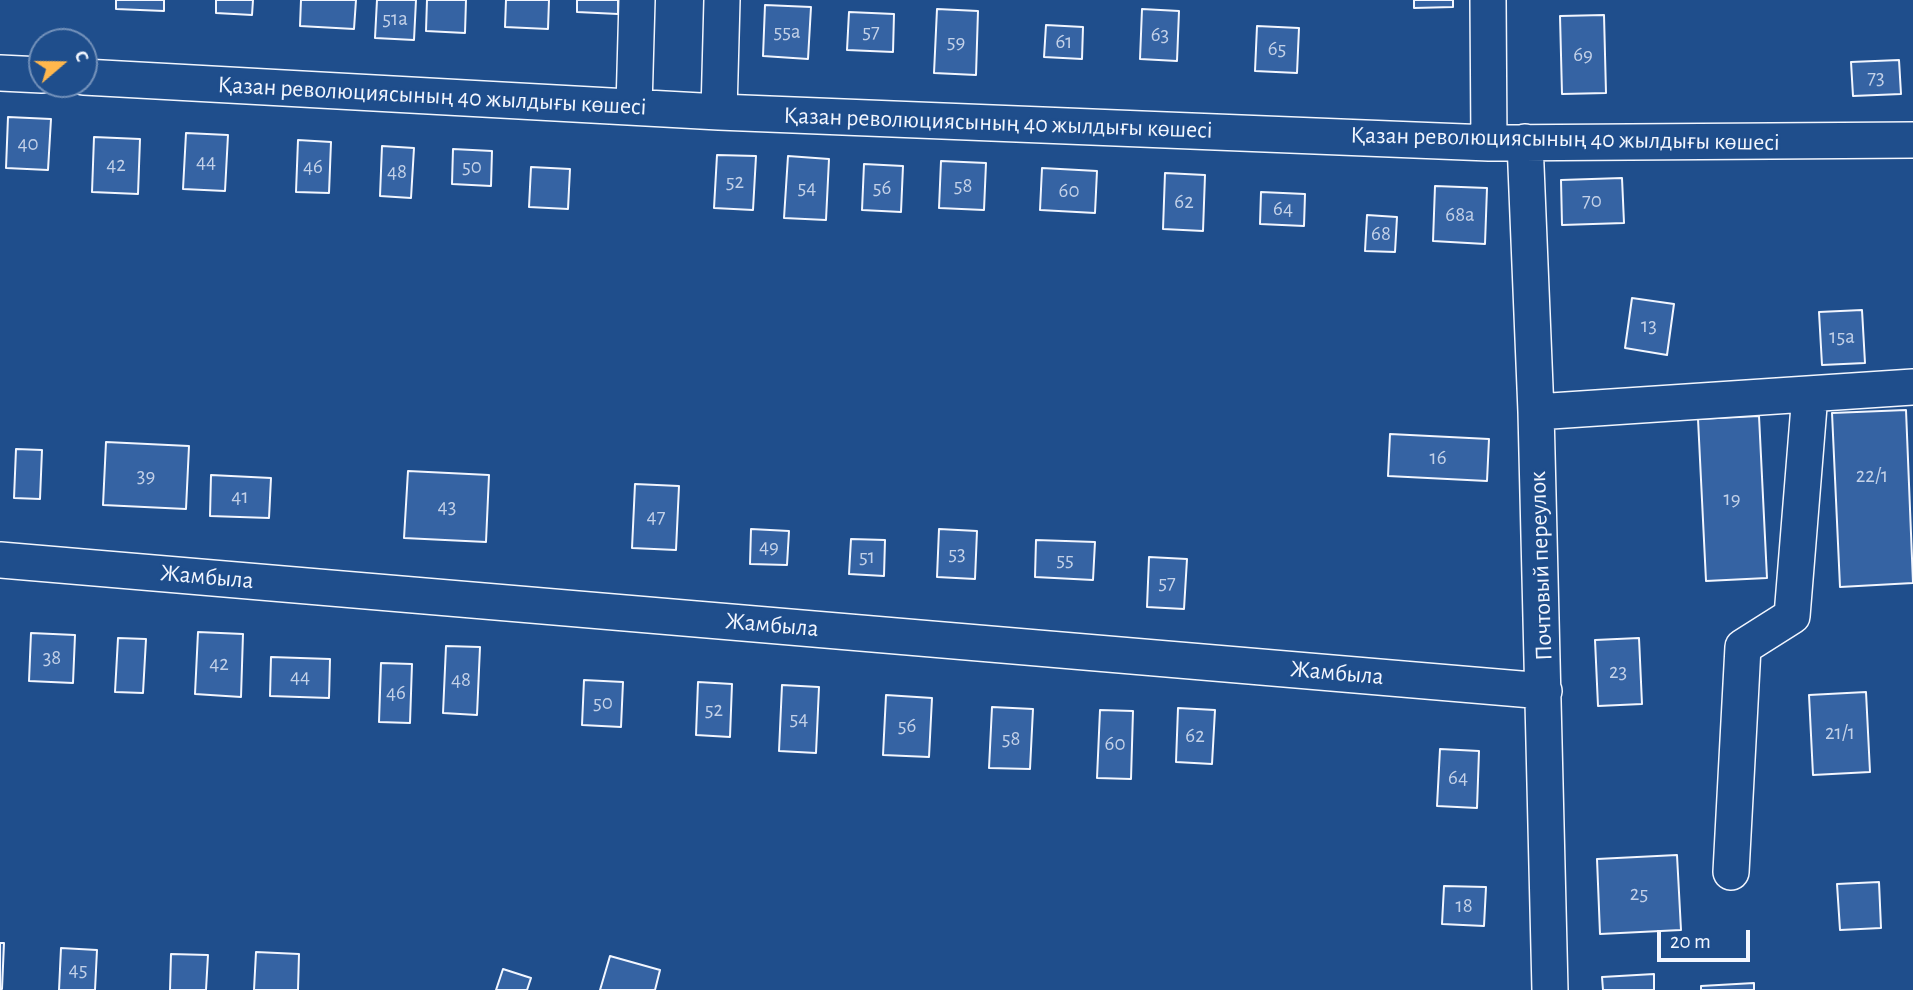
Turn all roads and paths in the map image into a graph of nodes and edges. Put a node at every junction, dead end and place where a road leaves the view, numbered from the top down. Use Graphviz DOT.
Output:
graph roads {
  1 [pos="637,0"];
  2 [pos="722,0"];
  3 [pos="1488,0"];
  4 [pos="0,73"];
  5 [pos="28,74"];
  6 [pos="98,79"];
  7 [pos="634,107"];
  8 [pos="719,111"];
  9 [pos="1913,140"];
  10 [pos="1525,142"];
  11 [pos="1489,143"];
  12 [pos="1913,387"];
  13 [pos="1810,394"];
  14 [pos="1536,412"];
  15 [pos="0,560"];
  16 [pos="1545,691"];
  17 [pos="1731,872"];
  18 [pos="1550,990"];
  1 -- 7 [label="street"];
  2 -- 8 [label="street"];
  3 -- 11 [label="street"];
  4 -- 5 [label="street"];
  6 -- 7 [label="street, Қазан революциясының 40 жылдығы көшесі"];
  7 -- 8 [label="street, Қазан революциясының 40 жылдығы көшесі"];
  8 -- 11 [label="street, Қазан революциясының 40 жылдығы көшесі"];
  9 -- 10 [label="street, Қазан революциясының 40 жылдығы көшесі"];
  10 -- 11 [label="street, Қазан революциясының 40 жылдығы көшесі"];
  10 -- 14 [label="street, Почтовый переулок"];
  12 -- 13 [label="street"];
  13 -- 14 [label="street"];
  13 -- 17 [label="street"];
  14 -- 16 [label="street, Почтовый переулок"];
  15 -- 16 [label="street, Жамбыла"];
  16 -- 18 [label="street, Почтовый переулок"];
}
